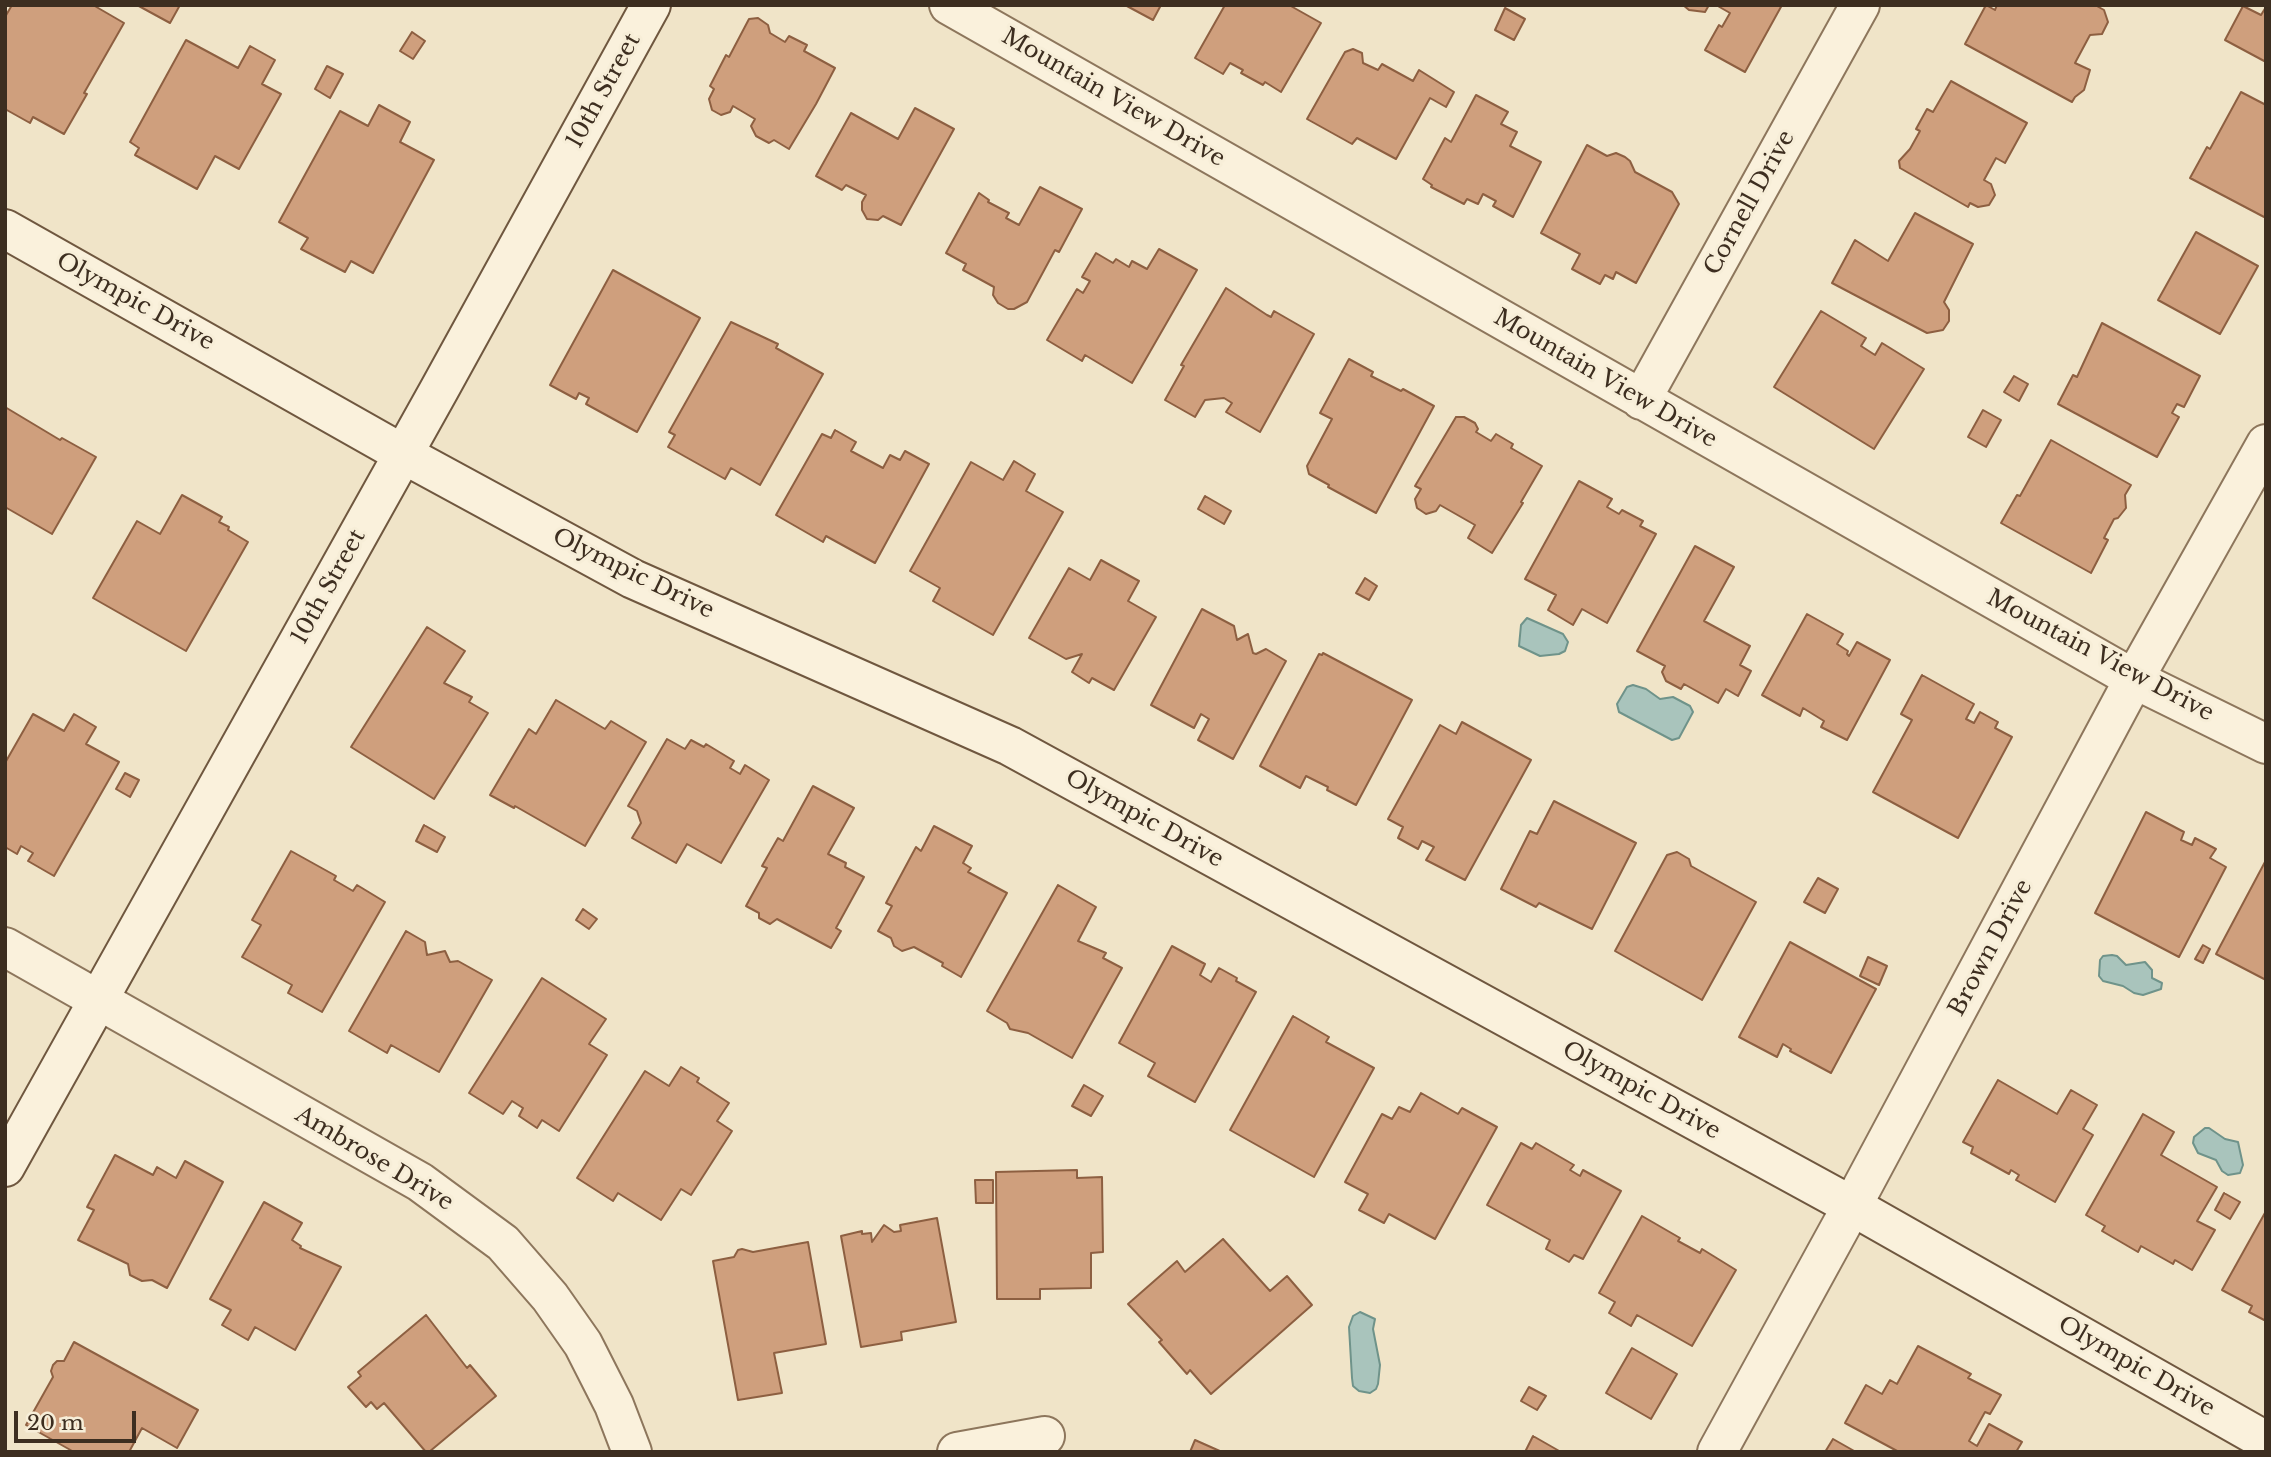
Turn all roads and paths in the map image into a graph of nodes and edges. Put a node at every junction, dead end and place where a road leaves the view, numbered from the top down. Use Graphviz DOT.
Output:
graph roads {
  1 [pos="651,5"];
  2 [pos="949,5"];
  3 [pos="1860,5"];
  4 [pos="5,229"];
  5 [pos="1641,400"];
  6 [pos="2266,444"];
  7 [pos="403,454"];
  8 [pos="2134,679"];
  9 [pos="2266,744"];
  10 [pos="5,947"];
  11 [pos="99,999"];
  12 [pos="5,1167"];
  13 [pos="1852,1206"];
  14 [pos="1045,1436"];
  15 [pos="2266,1441"];
  16 [pos="632,1452"];
  17 [pos="957,1452"];
  18 [pos="1717,1452"];
  1 -- 7 [label="street, 10th Street"];
  2 -- 5 [label="street, Mountain View Drive"];
  3 -- 5 [label="street, Cornell Drive"];
  4 -- 7 [label="street, Olympic Drive"];
  5 -- 8 [label="street, Mountain View Drive"];
  6 -- 8 [label="street, Brown Drive"];
  7 -- 11 [label="street, 10th Street"];
  7 -- 13 [label="street, Olympic Drive"];
  8 -- 9 [label="street, Mountain View Drive"];
  8 -- 13 [label="street, Brown Drive"];
  10 -- 11 [label="street, Ambrose Drive"];
  11 -- 12 [label="street, 10th Street"];
  11 -- 16 [label="street, Ambrose Drive"];
  13 -- 15 [label="street, Olympic Drive"];
  13 -- 18 [label="street, Brown Drive"];
  14 -- 17 [label="street"];
}
